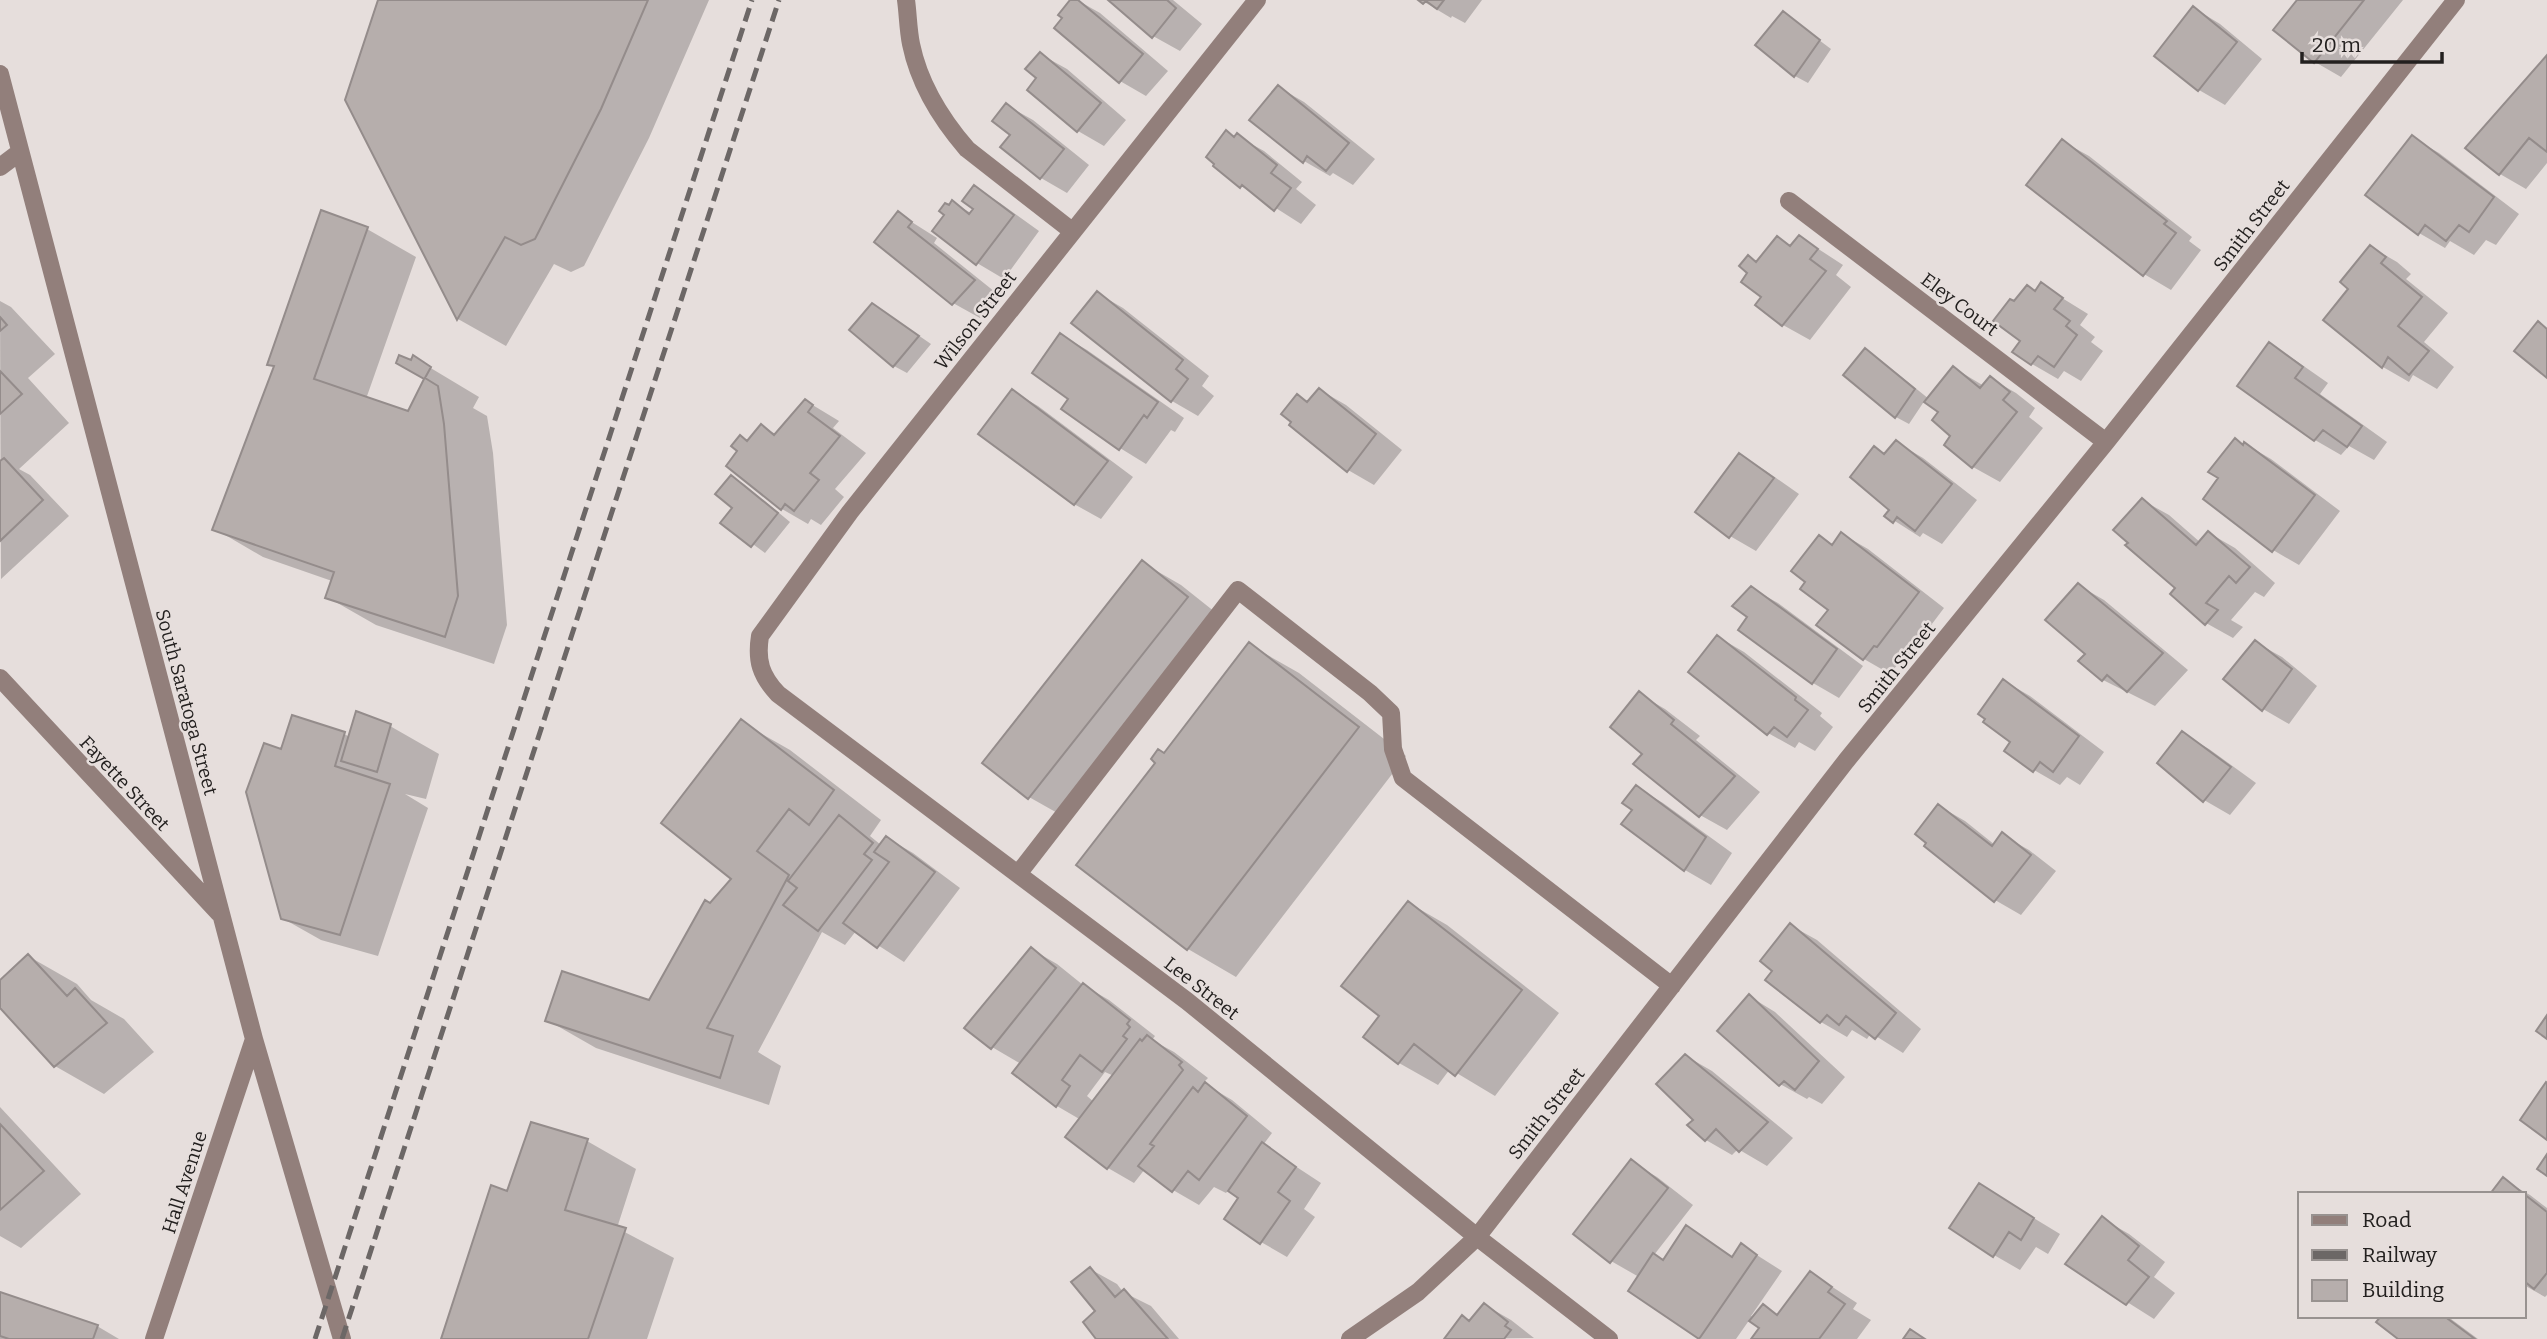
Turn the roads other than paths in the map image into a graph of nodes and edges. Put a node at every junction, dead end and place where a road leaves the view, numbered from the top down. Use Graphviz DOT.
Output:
graph roads {
  1 [pos="906,0"];
  2 [pos="1257,0"];
  3 [pos="2456,0"];
  4 [pos="0,74"];
  5 [pos="20,152"];
  6 [pos="0,167"];
  7 [pos="1789,201"];
  8 [pos="1072,231"];
  9 [pos="2106,442"];
  10 [pos="0,678"];
  11 [pos="764,679"];
  12 [pos="1018,874"];
  13 [pos="222,916"];
  14 [pos="1672,986"];
  15 [pos="254,1039"];
  16 [pos="1477,1237"];
  17 [pos="154,1339"];
  18 [pos="342,1339"];
  19 [pos="1350,1339"];
  20 [pos="1609,1339"];
  1 -- 8 [label="street"];
  2 -- 8 [label="street, Wilson Street"];
  3 -- 9 [label="street, Smith Street"];
  4 -- 5 [label="street, South Saratoga Street"];
  5 -- 6 [label="street"];
  5 -- 13 [label="street, South Saratoga Street"];
  7 -- 9 [label="street, Eley Court"];
  8 -- 11 [label="street, Wilson Street"];
  9 -- 14 [label="street, Smith Street"];
  10 -- 13 [label="street, Fayette Street"];
  11 -- 12 [label="street, Lee Street"];
  12 -- 14 [label="street"];
  12 -- 16 [label="street, Lee Street"];
  13 -- 15 [label="street, South Saratoga Street"];
  14 -- 16 [label="street, Smith Street"];
  15 -- 17 [label="street, Hall Avenue"];
  15 -- 18 [label="street, South Saratoga Street"];
  16 -- 19 [label="street, Smith Street"];
  16 -- 20 [label="street, Lee Street"];
}
